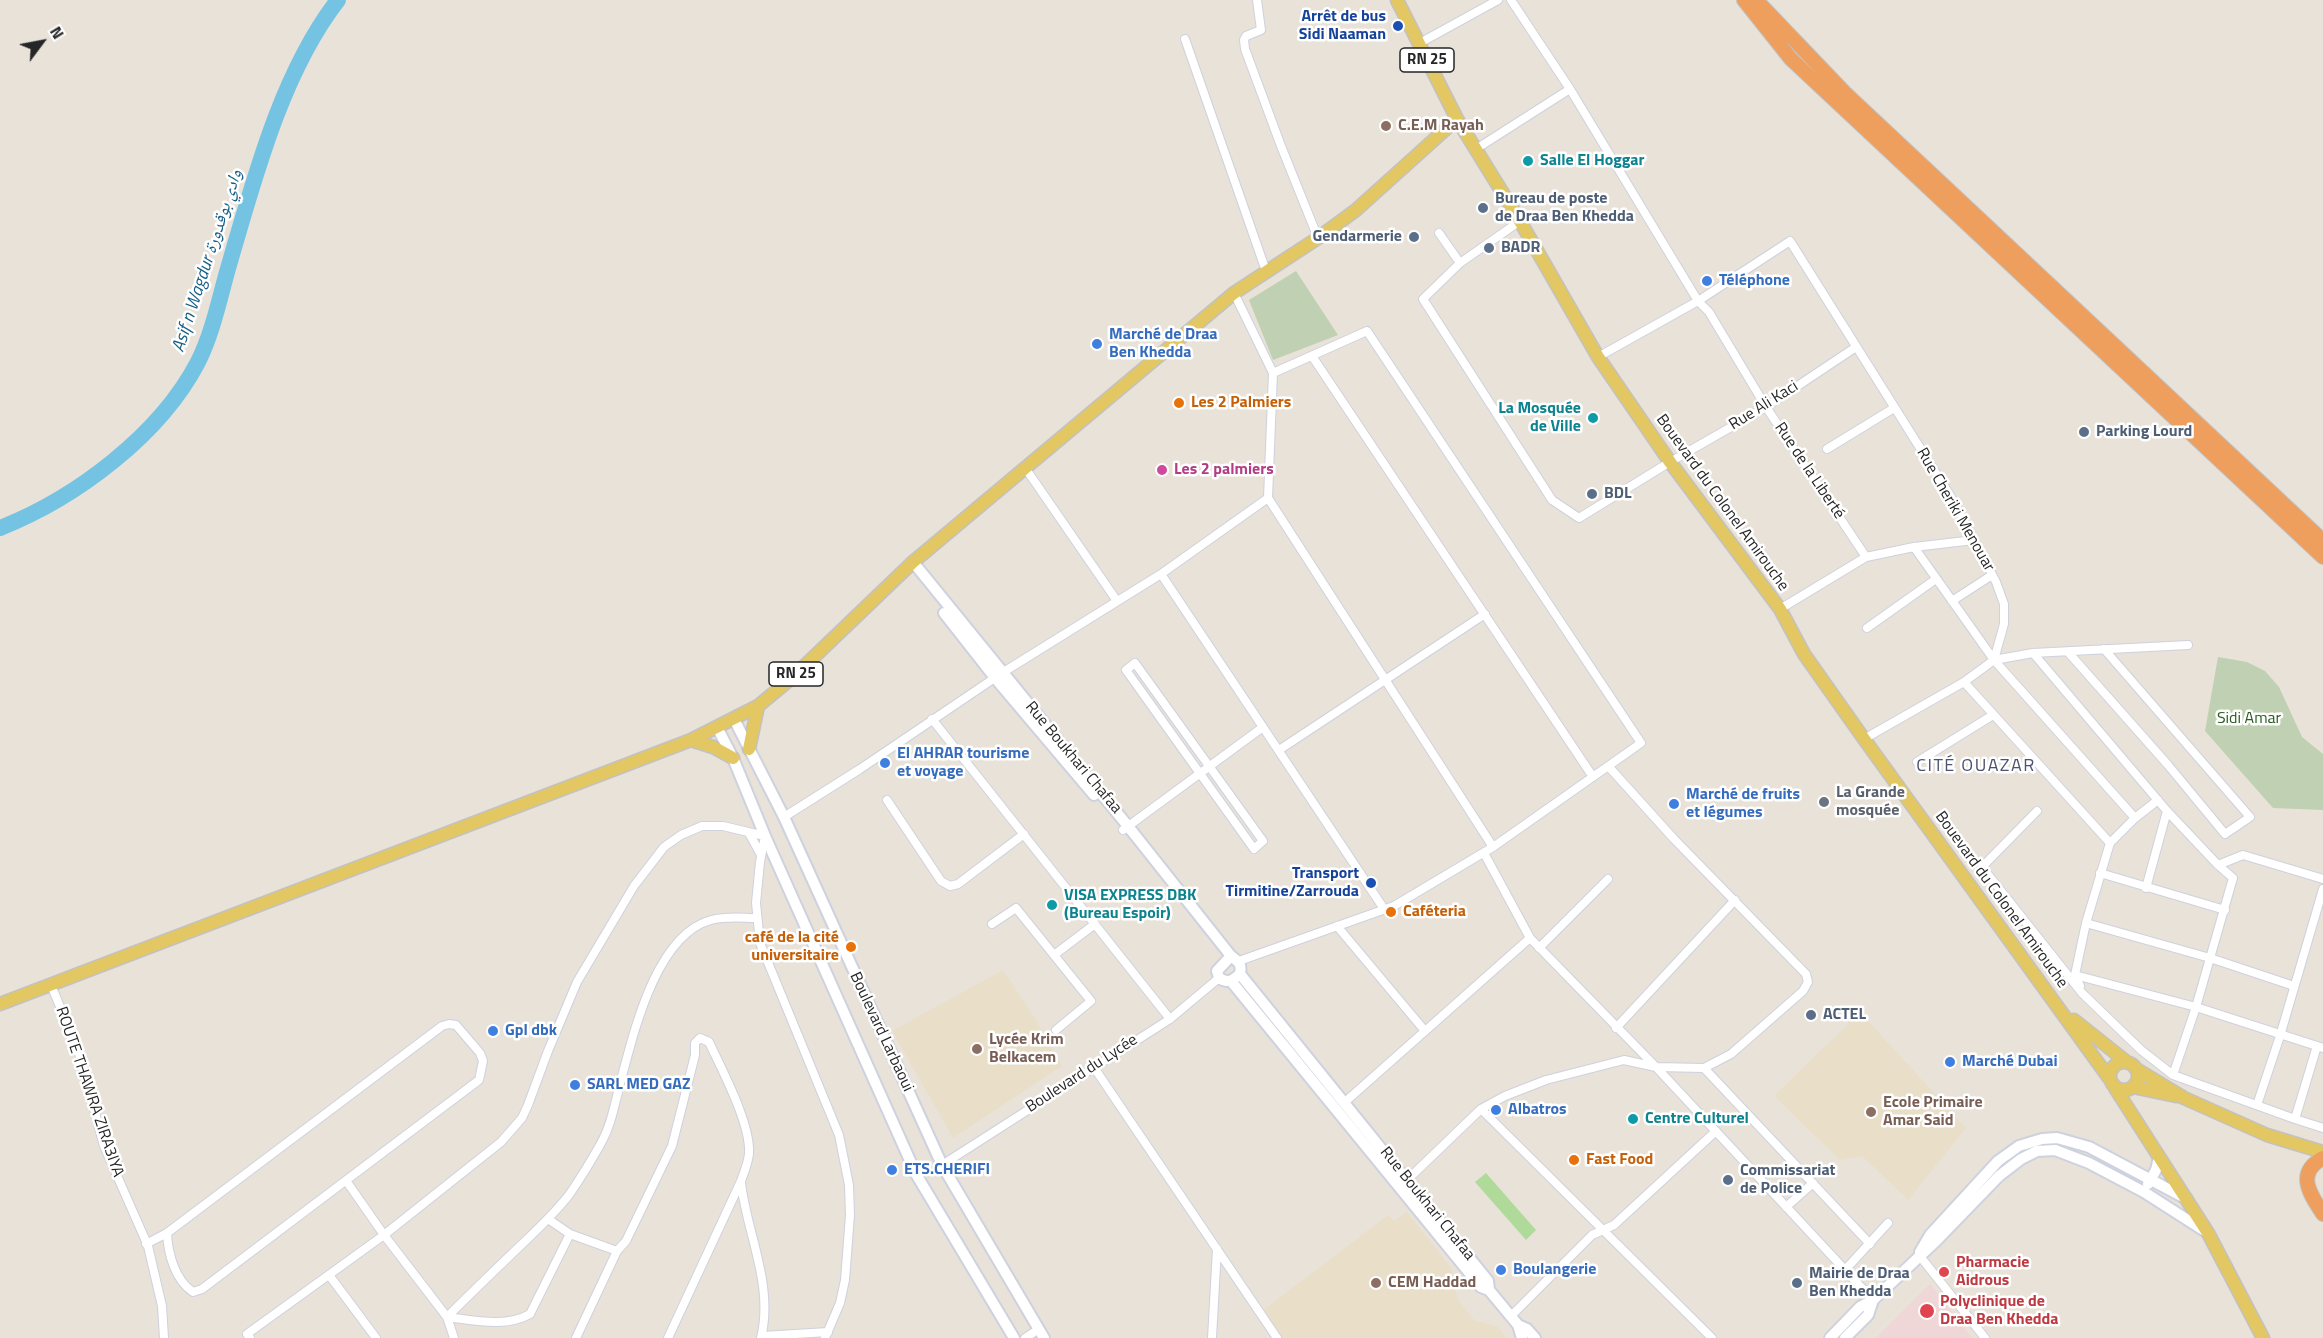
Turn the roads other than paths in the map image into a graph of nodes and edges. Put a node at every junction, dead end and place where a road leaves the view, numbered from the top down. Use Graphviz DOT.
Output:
graph roads {
  1 [pos="1257,0"];
  2 [pos="1397,0"];
  3 [pos="1498,0"];
  4 [pos="1511,0"];
  5 [pos="1744,0"];
  6 [pos="1756,0"];
  7 [pos="1185,39"];
  8 [pos="1418,44"];
  9 [pos="1570,89"];
  10 [pos="1457,119"];
  11 [pos="1476,149"];
  12 [pos="1520,221"];
  13 [pos="1439,233"];
  14 [pos="1318,238"];
  15 [pos="1460,263"];
  16 [pos="1266,271"];
  17 [pos="1234,293"];
  18 [pos="1698,300"];
  19 [pos="1856,347"];
  20 [pos="1312,356"];
  21 [pos="1598,357"];
  22 [pos="1273,373"];
  23 [pos="1766,407"];
  24 [pos="1894,408"];
  25 [pos="1827,449"];
  26 [pos="1670,462"];
  27 [pos="1026,469"];
  28 [pos="1268,498"];
  29 [pos="1974,540"];
  30 [pos="2323,541"];
  31 [pos="1914,547"];
  32 [pos="1866,556"];
  33 [pos="2323,557"];
  34 [pos="911,565"];
  35 [pos="1161,574"];
  36 [pos="1992,575"];
  37 [pos="1936,579"];
  38 [pos="1117,601"];
  39 [pos="1952,601"];
  40 [pos="1780,609"];
  41 [pos="1485,614"];
  42 [pos="1867,628"];
  43 [pos="2188,645"];
  44 [pos="2104,649"];
  45 [pos="2068,652"];
  46 [pos="2033,653"];
  47 [pos="1994,660"];
  48 [pos="999,676"];
  49 [pos="1385,680"];
  50 [pos="1964,682"];
  51 [pos="758,706"];
  52 [pos="1993,715"];
  53 [pos="734,719"];
  54 [pos="932,719"];
  55 [pos="1263,726"];
  56 [pos="717,727"];
  57 [pos="1864,739"];
  58 [pos="691,740"];
  59 [pos="749,749"];
  60 [pos="1279,750"];
  61 [pos="733,758"];
  62 [pos="1917,762"];
  63 [pos="1209,765"];
  64 [pos="1609,767"];
  65 [pos="1199,773"];
  66 [pos="1593,777"];
  67 [pos="887,800"];
  68 [pos="2158,800"];
  69 [pos="2037,811"];
  70 [pos="2168,811"];
  71 [pos="784,817"];
  72 [pos="2135,818"];
  73 [pos="1125,827"];
  74 [pos="749,833"];
  75 [pos="1024,834"];
  76 [pos="765,836"];
  77 [pos="2110,843"];
  78 [pos="1492,848"];
  79 [pos="1484,853"];
  80 [pos="761,855"];
  81 [pos="2218,865"];
  82 [pos="2100,873"];
  83 [pos="1608,879"];
  84 [pos="2323,879"];
  85 [pos="2146,888"];
  86 [pos="2323,889"];
  87 [pos="1735,900"];
  88 [pos="1384,909"];
  89 [pos="2225,910"];
  90 [pos="756,918"];
  91 [pos="2086,923"];
  92 [pos="992,924"];
  93 [pos="1095,924"];
  94 [pos="1337,926"];
  95 [pos="1530,938"];
  96 [pos="1539,948"];
  97 [pos="1054,955"];
  98 [pos="2210,958"];
  99 [pos="1232,959"];
  100 [pos="2075,975"];
  101 [pos="1219,978"];
  102 [pos="1236,978"];
  103 [pos="51,985"];
  104 [pos="2294,986"];
  105 [pos="2082,993"];
  106 [pos="2055,1003"];
  107 [pos="0,1004"];
  108 [pos="2196,1007"];
  109 [pos="1170,1018"];
  110 [pos="1616,1028"];
  111 [pos="1056,1030"];
  112 [pos="1425,1030"];
  113 [pos="2280,1036"];
  114 [pos="2320,1047"];
  115 [pos="1092,1066"];
  116 [pos="2132,1066"];
  117 [pos="1656,1067"];
  118 [pos="1704,1068"];
  119 [pos="2173,1075"];
  120 [pos="2121,1086"];
  121 [pos="2184,1098"];
  122 [pos="1345,1102"];
  123 [pos="2257,1105"];
  124 [pos="1481,1109"];
  125 [pos="2295,1119"];
  126 [pos="2323,1128"];
  127 [pos="1716,1131"];
  128 [pos="2323,1152"];
  129 [pos="2159,1157"];
  130 [pos="2323,1158"];
  131 [pos="942,1165"];
  132 [pos="2150,1179"];
  133 [pos="741,1181"];
  134 [pos="347,1182"];
  135 [pos="1403,1183"];
  136 [pos="1813,1183"];
  137 [pos="2144,1192"];
  138 [pos="2188,1200"];
  139 [pos="1786,1207"];
  140 [pos="2323,1214"];
  141 [pos="548,1219"];
  142 [pos="1888,1223"];
  143 [pos="1603,1230"];
  144 [pos="167,1233"];
  145 [pos="2208,1233"];
  146 [pos="570,1234"];
  147 [pos="384,1235"];
  148 [pos="146,1244"];
  149 [pos="1870,1244"];
  150 [pos="1217,1249"];
  151 [pos="617,1251"];
  152 [pos="1919,1255"];
  153 [pos="1845,1270"];
  154 [pos="329,1275"];
  155 [pos="1873,1300"];
  156 [pos="447,1317"];
  157 [pos="1514,1320"];
  158 [pos="1041,1334"];
  159 [pos="826,1335"];
  160 [pos="762,1337"];
  161 [pos="164,1338"];
  162 [pos="250,1338"];
  163 [pos="376,1338"];
  164 [pos="454,1338"];
  165 [pos="576,1338"];
  166 [pos="668,1338"];
  167 [pos="1014,1338"];
  168 [pos="1025,1338"];
  169 [pos="1212,1338"];
  170 [pos="1277,1338"];
  171 [pos="1522,1338"];
  172 [pos="1535,1338"];
  173 [pos="1712,1338"];
  174 [pos="1830,1338"];
  175 [pos="1845,1338"];
  176 [pos="1985,1338"];
  177 [pos="2263,1338"];
  1 -- 14 [label="street"];
  2 -- 8 [label="main road, Bouevard du Colonel Amirouche / RN 25"];
  3 -- 8 [label="street"];
  4 -- 9 [label="street, Rue de la Liberté"];
  5 -- 33 [label="highway"];
  6 -- 30 [label="highway"];
  7 -- 16 [label="street"];
  8 -- 10 [label="main road, Bouevard du Colonel Amirouche / RN 25"];
  9 -- 11 [label="street"];
  9 -- 18 [label="street, Rue de la Liberté"];
  10 -- 11 [label="main road, Bouevard du Colonel Amirouche"];
  10 -- 14 [label="main road, RN 25"];
  11 -- 12 [label="main road, Bouevard du Colonel Amirouche"];
  12 -- 15 [label="street"];
  12 -- 21 [label="main road, Bouevard du Colonel Amirouche"];
  13 -- 15 [label="street"];
  14 -- 16 [label="main road, RN 25"];
  15 -- 26 [label="street, Rue Ali Kaci"];
  16 -- 17 [label="main road, RN 25"];
  17 -- 22 [label="street"];
  17 -- 27 [label="main road, RN 25"];
  18 -- 19 [label="street, Rue Cheriki Menouar"];
  18 -- 21 [label="street"];
  18 -- 23 [label="street, Rue de la Liberté"];
  19 -- 23 [label="street, Rue Ali Kaci"];
  19 -- 24 [label="street, Rue Cheriki Menouar"];
  20 -- 22 [label="street"];
  20 -- 41 [label="street"];
  20 -- 64 [label="street"];
  21 -- 26 [label="main road, Bouevard du Colonel Amirouche"];
  22 -- 28 [label="street"];
  23 -- 26 [label="street, Rue Ali Kaci"];
  23 -- 32 [label="street, Rue de la Liberté"];
  24 -- 25 [label="street"];
  24 -- 29 [label="street, Rue Cheriki Menouar"];
  26 -- 40 [label="main road, Bouevard du Colonel Amirouche"];
  27 -- 34 [label="main road, RN 25"];
  27 -- 38 [label="street"];
  28 -- 35 [label="street"];
  28 -- 49 [label="street"];
  29 -- 31 [label="street"];
  29 -- 36 [label="street, Rue Cheriki Menouar"];
  31 -- 32 [label="street"];
  31 -- 37 [label="street"];
  32 -- 40 [label="street"];
  34 -- 48 [label="main road, Rue Boukhari Chafaa"];
  34 -- 51 [label="main road, RN 25"];
  35 -- 38 [label="street"];
  35 -- 55 [label="street"];
  36 -- 39 [label="street"];
  36 -- 47 [label="street, Rue Cheriki Menouar"];
  37 -- 39 [label="street"];
  37 -- 42 [label="street"];
  38 -- 48 [label="street"];
  39 -- 47 [label="street"];
  40 -- 57 [label="main road, Bouevard du Colonel Amirouche"];
  41 -- 49 [label="street"];
  41 -- 66 [label="street"];
  43 -- 44 [label="street"];
  44 -- 45 [label="street"];
  44 -- 45 [label="street"];
  45 -- 46 [label="street"];
  46 -- 47 [label="street"];
  46 -- 68 [label="street"];
  47 -- 50 [label="street"];
  47 -- 72 [label="street"];
  48 -- 54 [label="street"];
  48 -- 73 [label="main road, Rue Boukhari Chafaa"];
  49 -- 60 [label="street"];
  49 -- 78 [label="street"];
  50 -- 52 [label="street"];
  50 -- 57 [label="street"];
  51 -- 53 [label="main road, RN 25"];
  51 -- 59 [label="main road"];
  52 -- 62 [label="street"];
  52 -- 77 [label="street"];
  53 -- 56 [label="main road, RN 25"];
  53 -- 59 [label="main road, Boulevard Larbaoui"];
  54 -- 71 [label="street"];
  54 -- 75 [label="street"];
  55 -- 60 [label="street"];
  55 -- 63 [label="street"];
  56 -- 58 [label="main road, RN 25"];
  56 -- 61 [label="main road, Boulevard Larbaoui"];
  57 -- 106 [label="main road, Bouevard du Colonel Amirouche"];
  58 -- 61 [label="main road"];
  58 -- 103 [label="main road, RN 25"];
  59 -- 61 [label="main road"];
  59 -- 71 [label="main road, Boulevard Larbaoui"];
  60 -- 88 [label="street"];
  61 -- 76 [label="main road, Boulevard Larbaoui"];
  63 -- 65 [label="street"];
  63 -- 65 [label="street"];
  63 -- 65 [label="street"];
  64 -- 66 [label="street"];
  64 -- 87 [label="street"];
  65 -- 73 [label="street"];
  66 -- 78 [label="street"];
  67 -- 75 [label="street"];
  68 -- 70 [label="street"];
  68 -- 72 [label="street"];
  69 -- 105 [label="street"];
  70 -- 81 [label="street"];
  70 -- 85 [label="street"];
  71 -- 131 [label="main road, Boulevard Larbaoui"];
  72 -- 77 [label="street"];
  73 -- 99 [label="main road, Rue Boukhari Chafaa"];
  74 -- 76 [label="street"];
  74 -- 80 [label="street"];
  74 -- 147 [label="street"];
  75 -- 93 [label="street"];
  76 -- 80 [label="street"];
  76 -- 167 [label="main road, Boulevard Larbaoui"];
  77 -- 82 [label="street"];
  78 -- 79 [label="street"];
  79 -- 88 [label="street"];
  79 -- 95 [label="street"];
  80 -- 90 [label="street"];
  81 -- 84 [label="street"];
  81 -- 89 [label="street"];
  82 -- 85 [label="street"];
  82 -- 91 [label="street"];
  83 -- 96 [label="street"];
  85 -- 89 [label="street"];
  86 -- 104 [label="street"];
  87 -- 110 [label="street"];
  87 -- 118 [label="street"];
  88 -- 94 [label="street"];
  89 -- 98 [label="street"];
  90 -- 141 [label="street"];
  90 -- 159 [label="street"];
  91 -- 98 [label="street"];
  91 -- 100 [label="street"];
  92 -- 97 [label="street"];
  93 -- 97 [label="street"];
  93 -- 109 [label="street"];
  94 -- 99 [label="street"];
  94 -- 112 [label="street"];
  95 -- 96 [label="street"];
  95 -- 112 [label="street"];
  96 -- 110 [label="street"];
  97 -- 111 [label="street"];
  98 -- 104 [label="street"];
  98 -- 108 [label="street"];
  99 -- 101 [label="main road"];
  99 -- 102 [label="main road"];
  100 -- 105 [label="street"];
  100 -- 108 [label="street"];
  101 -- 102 [label="main road"];
  101 -- 109 [label="street, Boulevard du Lycée"];
  102 -- 122 [label="main road, Rue Boukhari Chafaa"];
  102 -- 135 [label="main road, Rue Boukhari Chafaa"];
  103 -- 107 [label="main road, RN 25"];
  103 -- 148 [label="street, ROUTE THAWRA ZIRA3IYA"];
  104 -- 113 [label="street"];
  105 -- 119 [label="street"];
  106 -- 116 [label="main road, Bouevard du Colonel Amirouche"];
  106 -- 120 [label="main road, Bouevard du Colonel Amirouche"];
  108 -- 113 [label="street"];
  108 -- 119 [label="street"];
  109 -- 115 [label="street, Boulevard du Lycée"];
  110 -- 117 [label="street"];
  112 -- 122 [label="street"];
  113 -- 114 [label="street"];
  113 -- 123 [label="street"];
  114 -- 125 [label="street"];
  115 -- 131 [label="street, Boulevard du Lycée"];
  115 -- 150 [label="street"];
  116 -- 120 [label="main road"];
  116 -- 120 [label="main road"];
  116 -- 121 [label="main road, Bouevard du Colonel Amirouche"];
  117 -- 118 [label="street"];
  117 -- 124 [label="street"];
  117 -- 127 [label="street"];
  118 -- 136 [label="street"];
  119 -- 123 [label="street"];
  120 -- 121 [label="main road"];
  120 -- 129 [label="main road, Bouevard du Colonel Amirouche"];
  121 -- 128 [label="main road"];
  122 -- 135 [label="main road, Rue Boukhari Chafaa"];
  123 -- 125 [label="street"];
  124 -- 135 [label="street"];
  124 -- 143 [label="street"];
  125 -- 126 [label="street"];
  127 -- 139 [label="street"];
  127 -- 143 [label="street"];
  129 -- 132 [label="main road"];
  129 -- 138 [label="main road, Bouevard du Colonel Amirouche"];
  130 -- 140 [label="highway"];
  131 -- 158 [label="main road, Boulevard Larbaoui"];
  132 -- 137 [label="main road"];
  132 -- 138 [label="main road"];
  132 -- 152 [label="main road"];
  133 -- 151 [label="street"];
  133 -- 160 [label="street"];
  133 -- 166 [label="street"];
  134 -- 144 [label="street"];
  134 -- 144 [label="street"];
  134 -- 147 [label="street"];
  135 -- 157 [label="main road, Rue Boukhari Chafaa"];
  136 -- 139 [label="street"];
  136 -- 149 [label="street"];
  137 -- 145 [label="main road"];
  137 -- 152 [label="main road"];
  138 -- 145 [label="main road, Bouevard du Colonel Amirouche"];
  139 -- 153 [label="street"];
  141 -- 146 [label="street"];
  141 -- 156 [label="street"];
  142 -- 149 [label="street"];
  143 -- 157 [label="street"];
  143 -- 173 [label="street"];
  144 -- 148 [label="street"];
  145 -- 177 [label="main road, Bouevard du Colonel Amirouche"];
  146 -- 151 [label="street"];
  146 -- 156 [label="street"];
  147 -- 154 [label="street"];
  147 -- 156 [label="street"];
  148 -- 161 [label="street, ROUTE THAWRA ZIRA3IYA"];
  149 -- 153 [label="street"];
  150 -- 169 [label="street"];
  150 -- 170 [label="street"];
  151 -- 165 [label="street"];
  152 -- 155 [label="main road"];
  152 -- 176 [label="street"];
  153 -- 155 [label="street"];
  154 -- 162 [label="street"];
  154 -- 163 [label="street"];
  155 -- 174 [label="main road"];
  155 -- 175 [label="main road"];
  156 -- 164 [label="street"];
  157 -- 171 [label="main road"];
  157 -- 172 [label="main road"];
  158 -- 168 [label="street"];
  159 -- 160 [label="street"];
}
